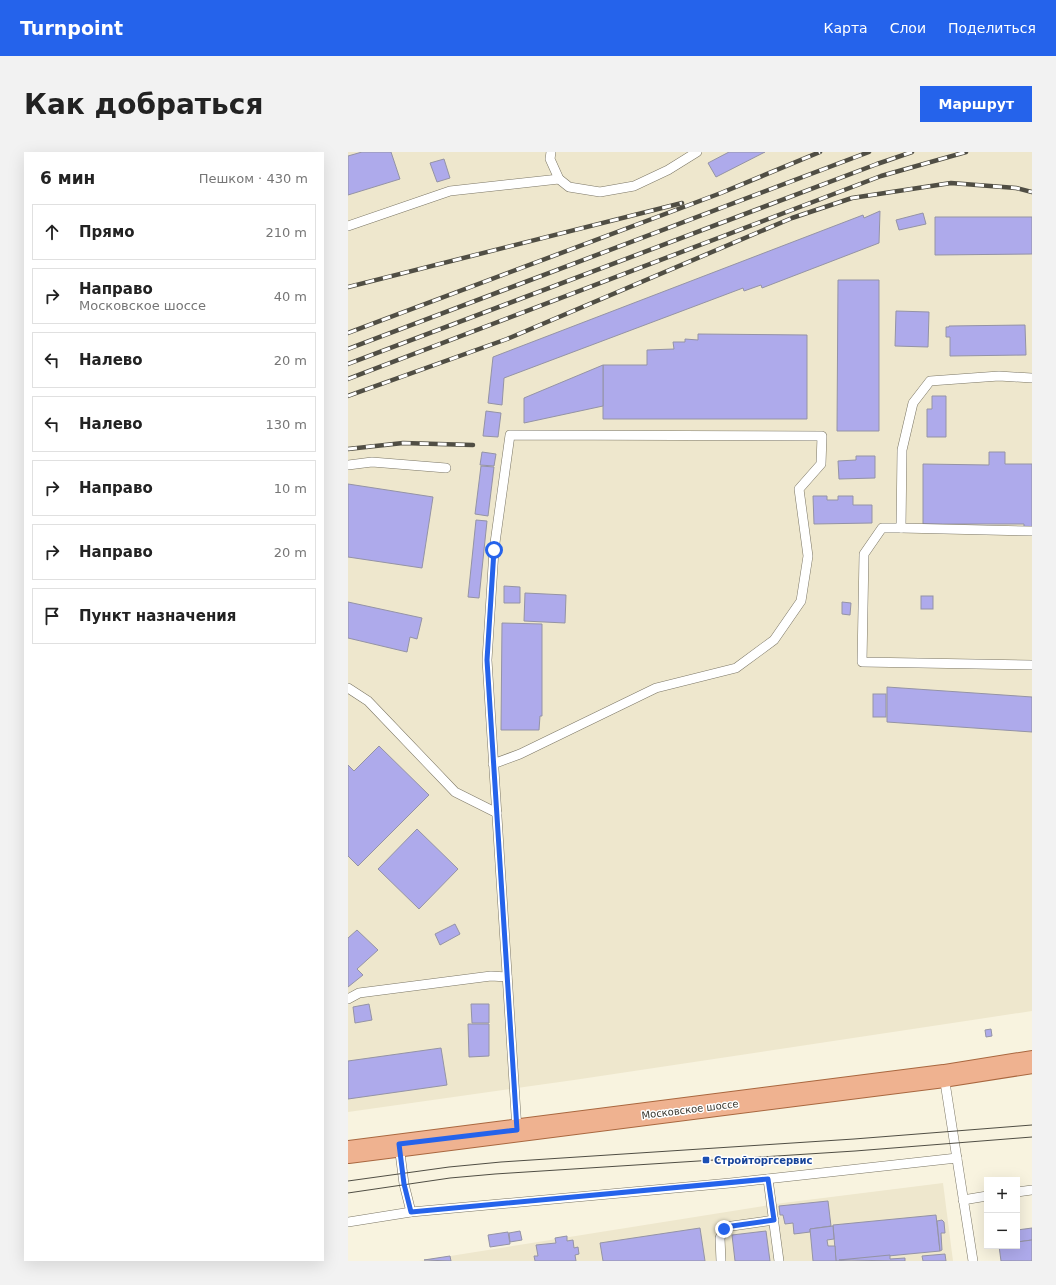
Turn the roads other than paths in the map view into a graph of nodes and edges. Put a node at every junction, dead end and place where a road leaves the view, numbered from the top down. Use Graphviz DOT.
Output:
graph roads {
  1 [pos="551,152"];
  2 [pos="697,152"];
  3 [pos="559,179"];
  4 [pos="348,226"];
  5 [pos="1032,378"];
  6 [pos="348,465"];
  7 [pos="446,468"];
  8 [pos="901,528"];
  9 [pos="1032,531"];
  10 [pos="1032,665"];
  11 [pos="348,688"];
  12 [pos="493,764"];
  13 [pos="496,813"];
  14 [pos="507,977"];
  15 [pos="348,999"];
  16 [pos="1032,1062"];
  17 [pos="944,1076"];
  18 [pos="517,1130"];
  19 [pos="399,1144"];
  20 [pos="348,1152"];
  21 [pos="957,1158"];
  22 [pos="768,1179"];
  23 [pos="1032,1190"];
  24 [pos="1020,1192"];
  25 [pos="984,1196"];
  26 [pos="963,1200"];
  27 [pos="411,1212"];
  28 [pos="774,1220"];
  29 [pos="348,1222"];
  30 [pos="721,1261"];
  31 [pos="779,1261"];
  32 [pos="972,1261"];
  1 -- 3 [label="lane"];
  2 -- 3 [label="lane"];
  3 -- 4 [label="lane"];
  5 -- 8 [label="lane"];
  6 -- 7 [label="lane"];
  8 -- 9 [label="lane"];
  8 -- 10 [label="lane"];
  11 -- 13 [label="lane"];
  12 -- 12 [label="lane"];
  12 -- 13 [label="lane"];
  13 -- 14 [label="lane"];
  14 -- 15 [label="lane"];
  14 -- 18 [label="lane"];
  16 -- 17 [label="main road, Московское шоссе"];
  17 -- 18 [label="main road, Московское шоссе"];
  17 -- 21 [label="lane"];
  18 -- 19 [label="main road, Московское шоссе"];
  19 -- 20 [label="main road, Московское шоссе"];
  19 -- 27 [label="lane"];
  21 -- 22 [label="lane"];
  21 -- 26 [label="lane"];
  22 -- 27 [label="lane"];
  22 -- 28 [label="lane"];
  23 -- 24 [label="lane"];
  25 -- 26 [label="lane"];
  26 -- 32 [label="lane"];
  27 -- 29 [label="lane"];
  28 -- 30 [label="lane"];
  28 -- 31 [label="lane"];
}
